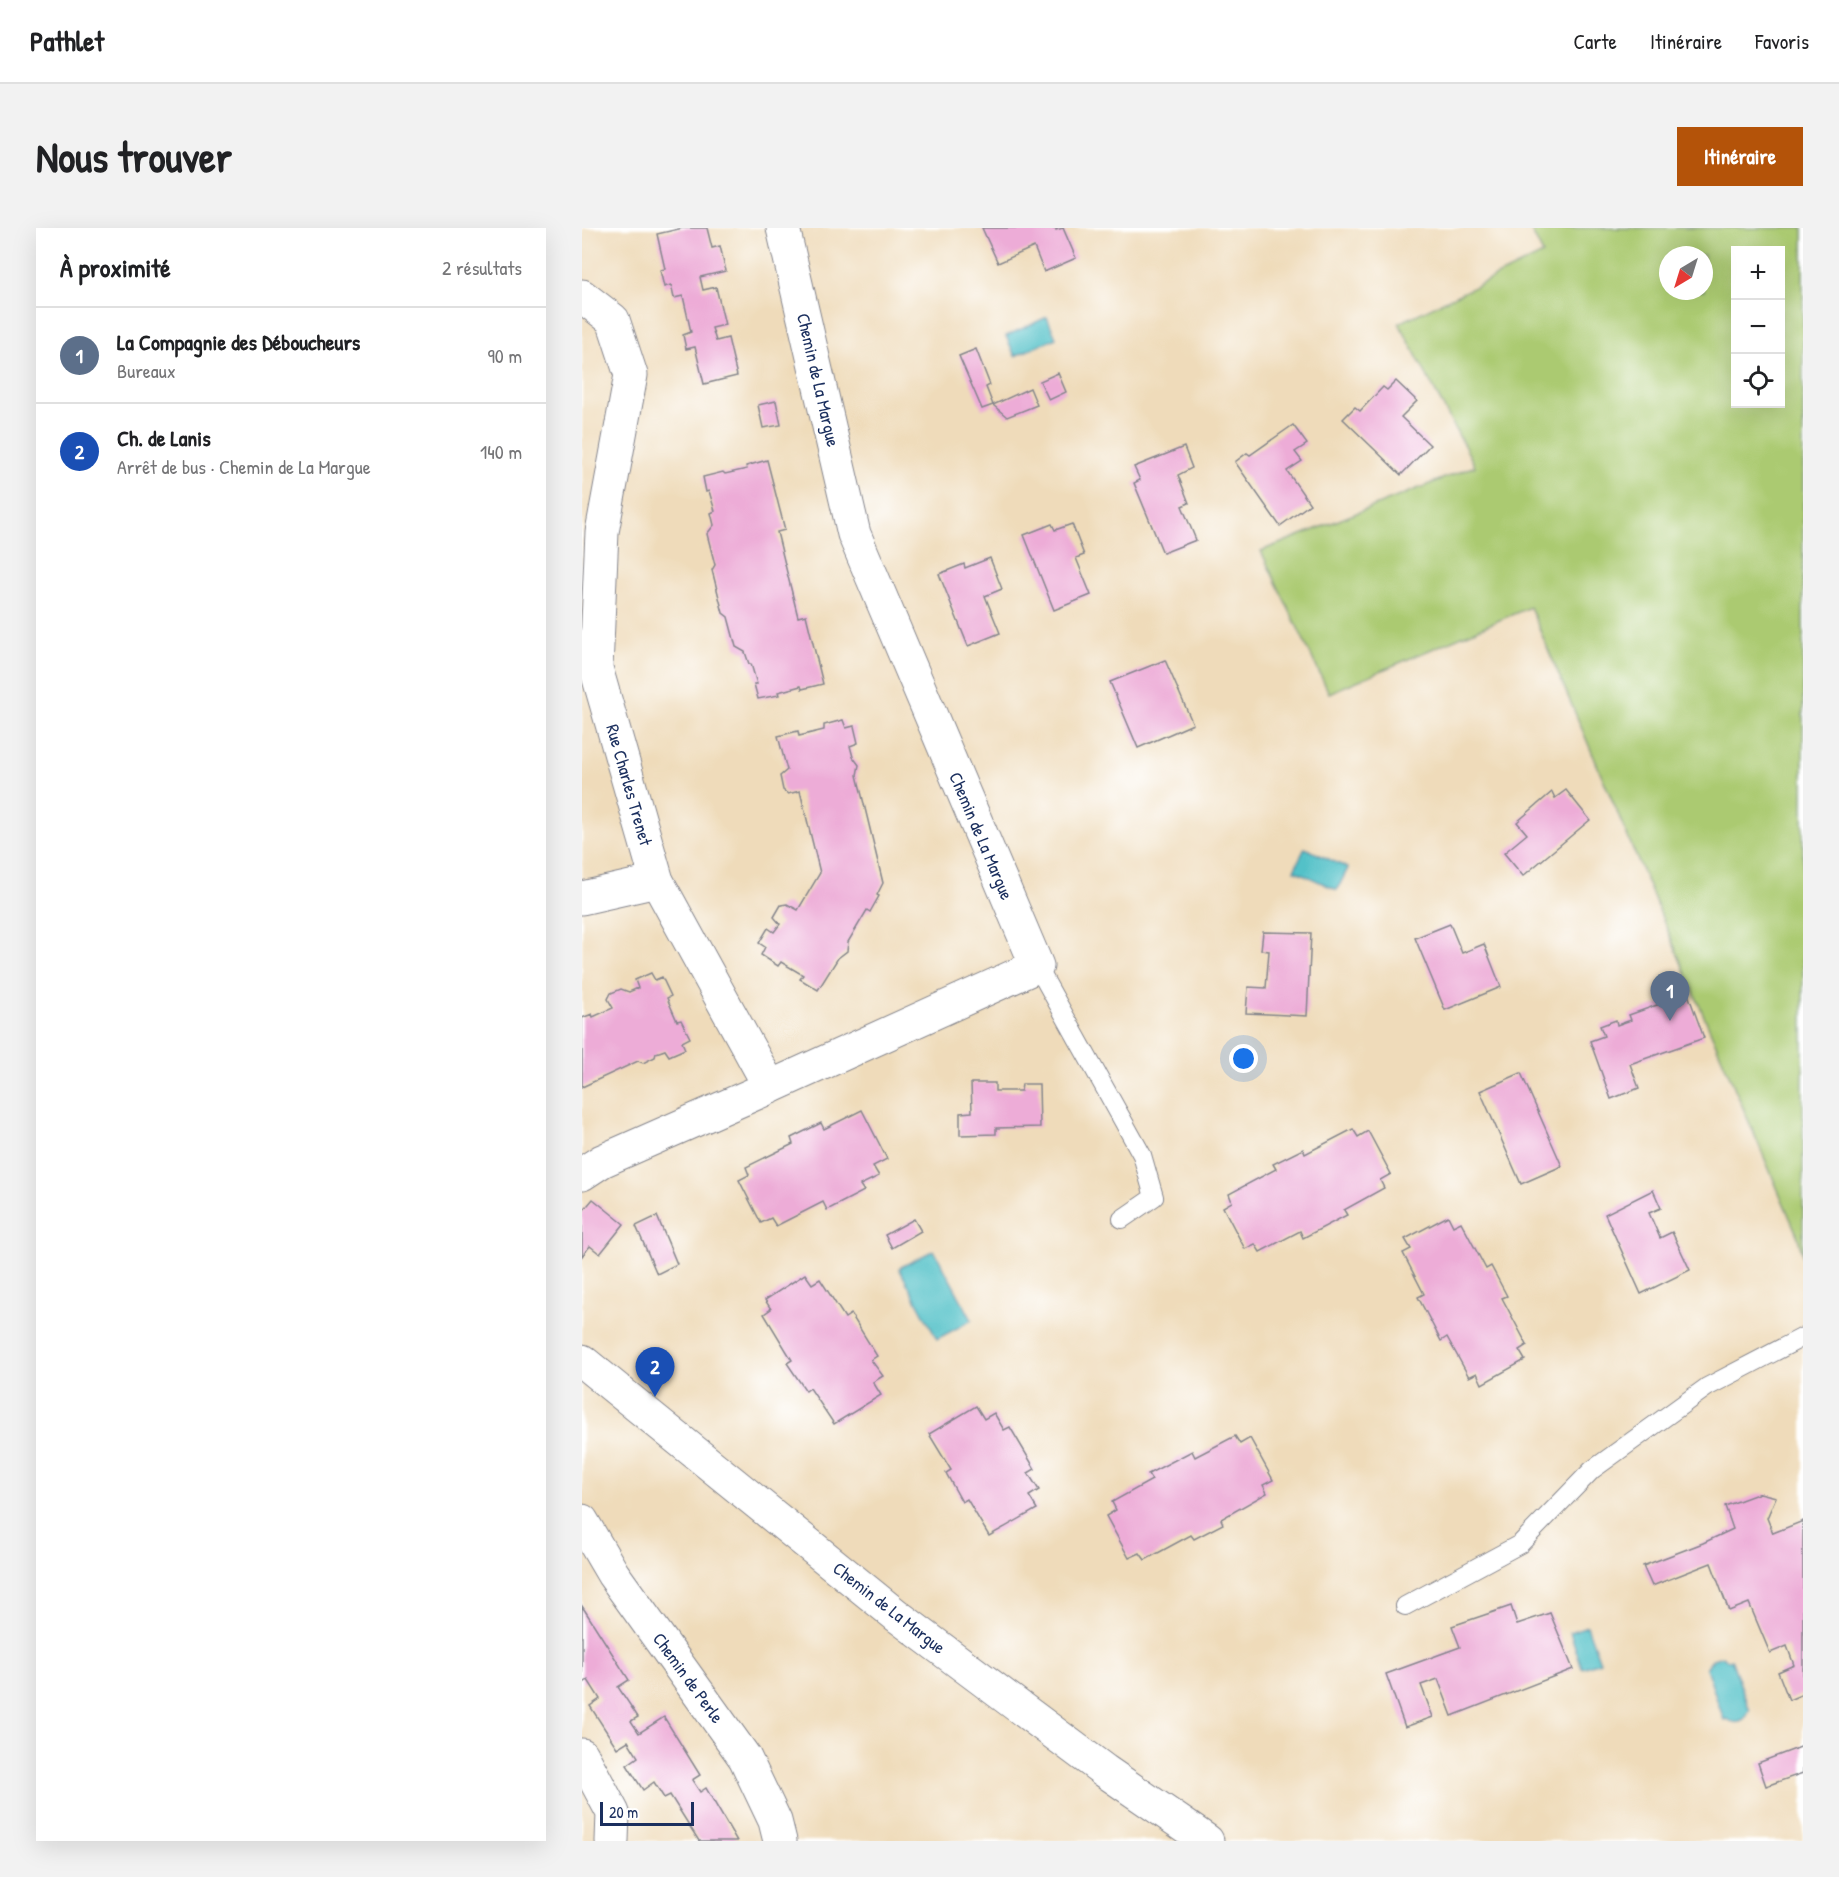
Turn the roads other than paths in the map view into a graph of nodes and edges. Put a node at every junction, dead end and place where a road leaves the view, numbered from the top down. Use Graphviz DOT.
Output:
graph roads {
  1 [pos="783,228"];
  2 [pos="582,296"];
  3 [pos="657,881"];
  4 [pos="582,898"];
  5 [pos="1037,966"];
  6 [pos="770,1087"];
  7 [pos="582,1174"];
  8 [pos="1122,1219"];
  9 [pos="1803,1337"];
  10 [pos="582,1361"];
  11 [pos="582,1521"];
  12 [pos="1405,1606"];
  13 [pos="582,1755"];
  14 [pos="612,1841"];
  15 [pos="780,1841"];
  16 [pos="1207,1841"];
  1 -- 5 [label="street, Chemin de La Margue"];
  2 -- 3 [label="street, Rue Charles Trenet"];
  3 -- 4 [label="street"];
  3 -- 6 [label="street, Rue Charles Trenet"];
  5 -- 6 [label="street"];
  5 -- 8 [label="lane"];
  6 -- 7 [label="street"];
  9 -- 12 [label="lane"];
  10 -- 16 [label="street, Chemin de La Margue"];
  11 -- 15 [label="street, Chemin de Perle"];
  13 -- 14 [label="street"];
}
